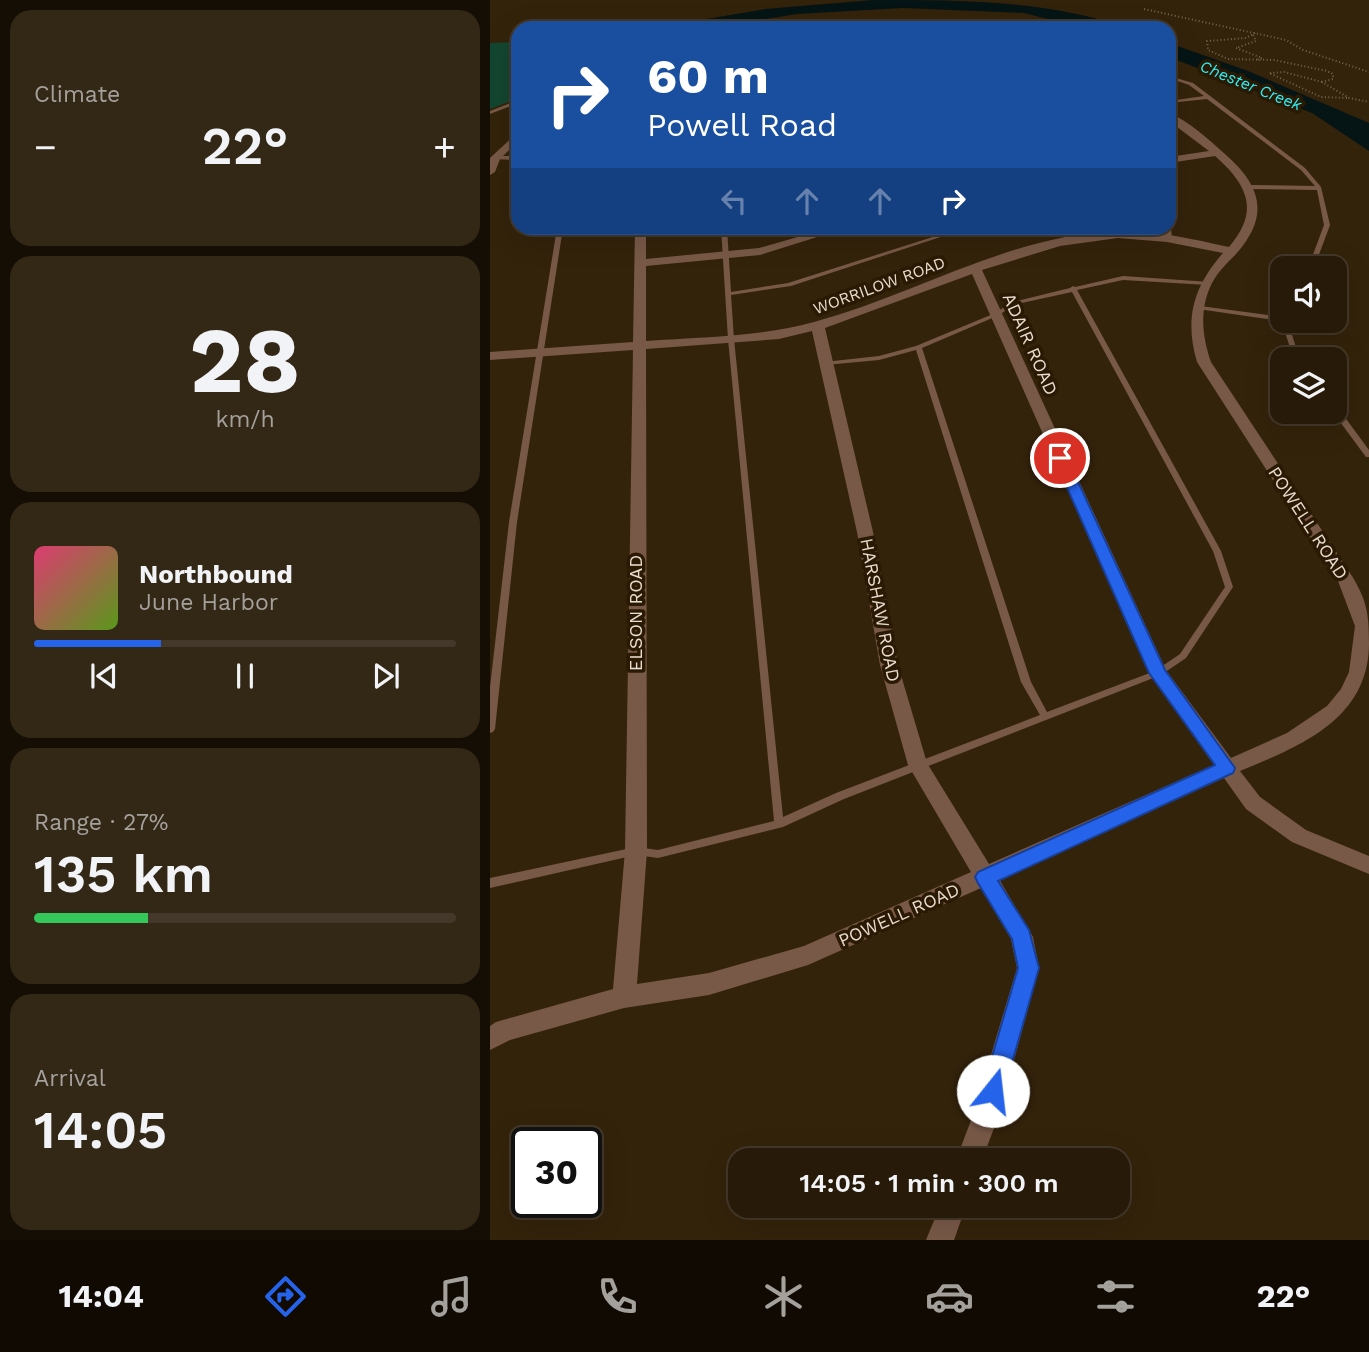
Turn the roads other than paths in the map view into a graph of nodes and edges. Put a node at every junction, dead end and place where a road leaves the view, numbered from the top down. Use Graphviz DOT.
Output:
graph roads {
  1 [pos="1176,79"];
  2 [pos="1208,97"];
  3 [pos="1176,101"];
  4 [pos="511,105"];
  5 [pos="490,113"];
  6 [pos="1176,122"];
  7 [pos="511,142"];
  8 [pos="1216,153"];
  9 [pos="495,158"];
  10 [pos="511,158"];
  11 [pos="1176,159"];
  12 [pos="490,172"];
  13 [pos="1248,187"];
  14 [pos="1319,188"];
  15 [pos="559,235"];
  16 [pos="640,235"];
  17 [pos="724,235"];
  18 [pos="816,235"];
  19 [pos="943,235"];
  20 [pos="1124,235"];
  21 [pos="1176,235"];
  22 [pos="1233,251"];
  23 [pos="1316,256"];
  24 [pos="726,257"];
  25 [pos="640,263"];
  26 [pos="976,269"];
  27 [pos="1208,282"];
  28 [pos="1073,288"];
  29 [pos="728,294"];
  30 [pos="1200,307"];
  31 [pos="995,315"];
  32 [pos="1270,318"];
  33 [pos="818,327"];
  34 [pos="732,339"];
  35 [pos="637,346"];
  36 [pos="918,347"];
  37 [pos="538,353"];
  38 [pos="490,356"];
  39 [pos="826,363"];
  40 [pos="1346,424"];
  41 [pos="1369,455"];
  42 [pos="1364,611"];
  43 [pos="1158,673"];
  44 [pos="1045,716"];
  45 [pos="490,729"];
  46 [pos="918,765"];
  47 [pos="1226,768"];
  48 [pos="779,824"];
  49 [pos="636,851"];
  50 [pos="1369,865"];
  51 [pos="985,877"];
  52 [pos="490,883"];
  53 [pos="624,997"];
  54 [pos="490,1039"];
  55 [pos="974,1148"];
  56 [pos="948,1218"];
  57 [pos="940,1240"];
  1 -- 2 [label="lane"];
  2 -- 3 [label="lane"];
  2 -- 14 [label="lane"];
  4 -- 5 [label="lane"];
  6 -- 8 [label="street"];
  7 -- 9 [label="street"];
  8 -- 11 [label="street"];
  8 -- 13 [label="street"];
  9 -- 10 [label="lane"];
  9 -- 12 [label="street"];
  13 -- 14 [label="lane"];
  13 -- 22 [label="street, POWELL ROAD"];
  14 -- 23 [label="lane"];
  15 -- 37 [label="lane"];
  16 -- 25 [label="street, ELSON ROAD"];
  17 -- 24 [label="lane"];
  18 -- 24 [label="street"];
  19 -- 29 [label="lane"];
  20 -- 26 [label="street, WORRILOW ROAD"];
  21 -- 22 [label="street, WORRILOW ROAD"];
  22 -- 27 [label="street, POWELL ROAD"];
  24 -- 25 [label="street"];
  24 -- 29 [label="lane"];
  25 -- 35 [label="street, ELSON ROAD"];
  26 -- 31 [label="street, ADAIR ROAD"];
  26 -- 33 [label="street, WORRILOW ROAD"];
  27 -- 28 [label="lane"];
  27 -- 30 [label="street, POWELL ROAD"];
  28 -- 31 [label="lane"];
  28 -- 43 [label="lane"];
  29 -- 34 [label="lane"];
  30 -- 32 [label="lane"];
  30 -- 42 [label="street, POWELL ROAD"];
  31 -- 36 [label="lane"];
  31 -- 43 [label="street, ADAIR ROAD"];
  33 -- 34 [label="street, WORRILOW ROAD"];
  33 -- 39 [label="street, HARSHAW ROAD"];
  34 -- 35 [label="street, WORRILOW ROAD"];
  34 -- 48 [label="lane"];
  35 -- 37 [label="street, WORRILOW ROAD"];
  35 -- 49 [label="street, ELSON ROAD"];
  36 -- 39 [label="lane"];
  36 -- 44 [label="lane"];
  37 -- 38 [label="street, WORRILOW ROAD"];
  37 -- 45 [label="lane"];
  39 -- 46 [label="street, HARSHAW ROAD"];
  40 -- 41 [label="lane"];
  42 -- 47 [label="street, POWELL ROAD"];
  43 -- 44 [label="lane"];
  43 -- 47 [label="street, ADAIR ROAD"];
  44 -- 46 [label="lane"];
  46 -- 48 [label="lane"];
  46 -- 51 [label="street, HARSHAW ROAD"];
  47 -- 50 [label="street, ADAIR ROAD"];
  47 -- 51 [label="street, POWELL ROAD"];
  48 -- 49 [label="lane"];
  49 -- 52 [label="lane"];
  49 -- 53 [label="street, ELSON ROAD"];
  51 -- 53 [label="street, POWELL ROAD"];
  51 -- 55 [label="street, HARSHAW ROAD"];
  53 -- 54 [label="street, POWELL ROAD"];
  56 -- 57 [label="street"];
}
